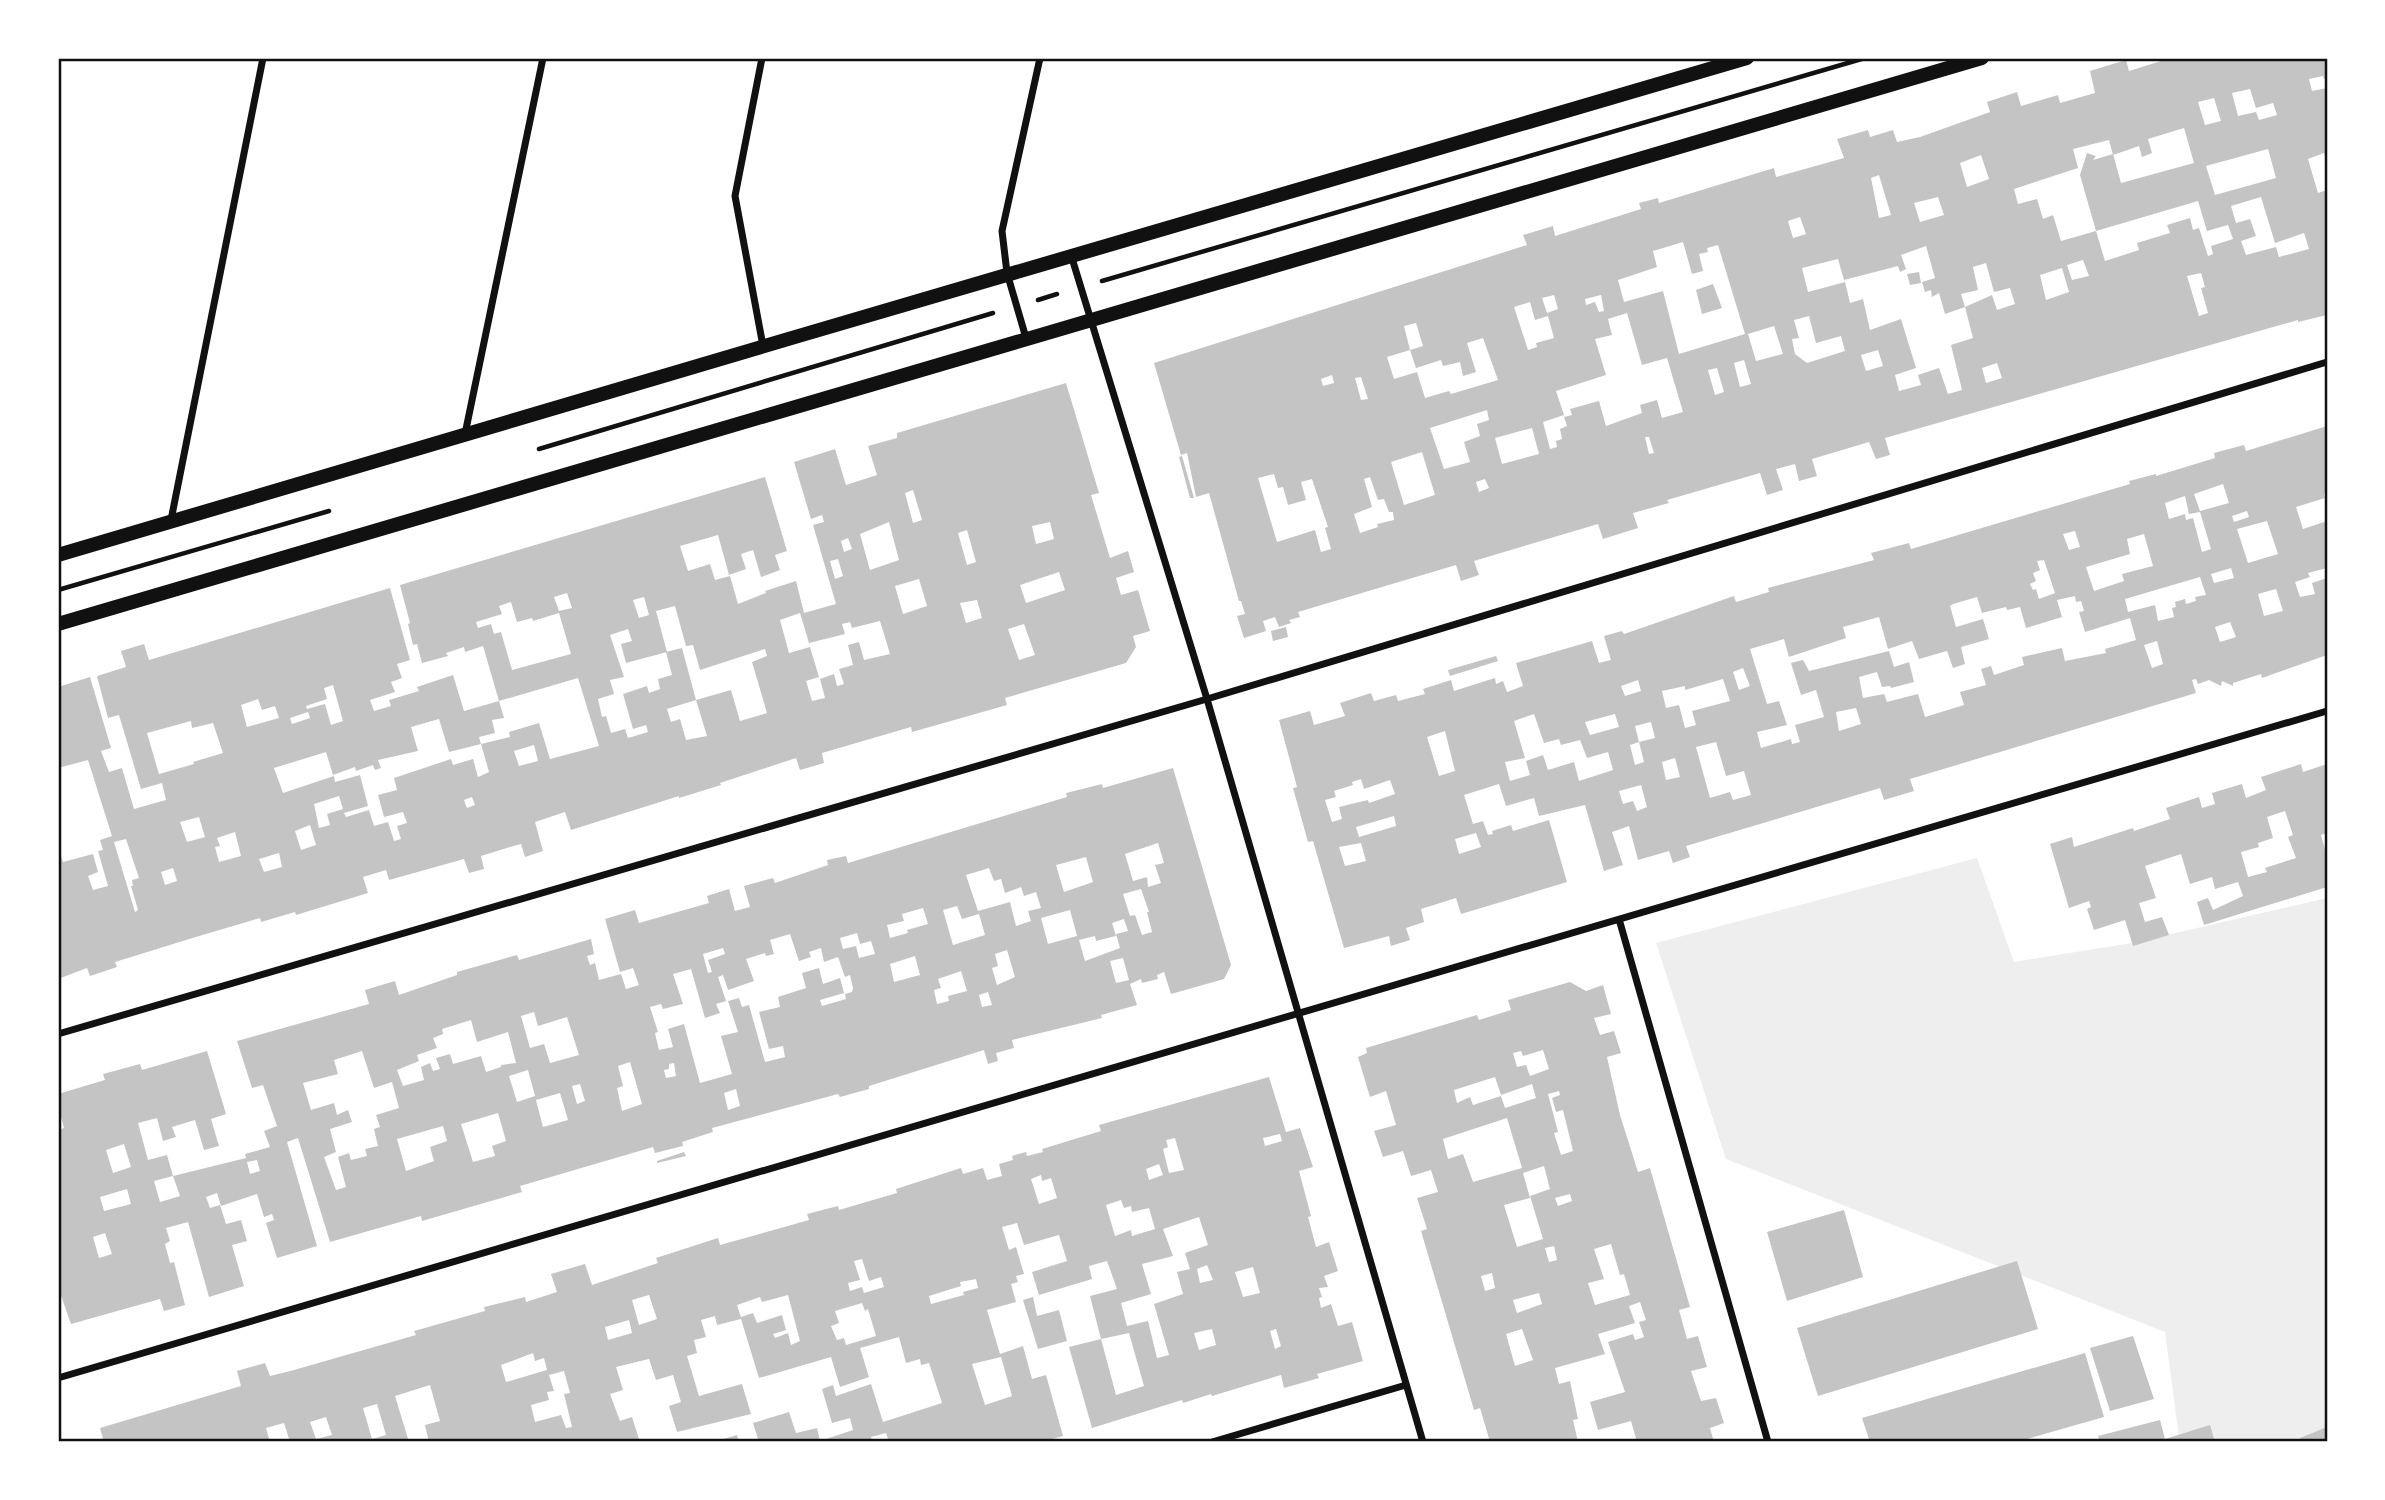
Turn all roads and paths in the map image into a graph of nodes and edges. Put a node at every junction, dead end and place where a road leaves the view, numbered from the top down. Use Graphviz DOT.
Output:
graph roads {
  1 [pos="263,58"];
  2 [pos="543,58"];
  3 [pos="762,58"];
  4 [pos="1041,58"];
  5 [pos="1747,58"];
  6 [pos="1865,58"];
  7 [pos="1982,58"];
  8 [pos="1071,254"];
  9 [pos="1007,273"];
  10 [pos="1081,288"];
  11 [pos="1016,306"];
  12 [pos="1090,320"];
  13 [pos="1026,338"];
  14 [pos="763,347"];
  15 [pos="2327,362"];
  16 [pos="465,435"];
  17 [pos="537,450"];
  18 [pos="338,508"];
  19 [pos="171,522"];
  20 [pos="58,555"];
  21 [pos="58,590"];
  22 [pos="58,624"];
  23 [pos="1207,699"];
  24 [pos="2327,711"];
  25 [pos="1619,919"];
  26 [pos="1300,1013"];
  27 [pos="58,1034"];
  28 [pos="58,1378"];
  29 [pos="1406,1385"];
  30 [pos="1212,1442"];
  31 [pos="1423,1442"];
  32 [pos="1768,1442"];
  1 -- 19 [label="street"];
  2 -- 16 [label="street"];
  3 -- 14 [label="street"];
  4 -- 9 [label="street"];
  5 -- 8 [label="main road"];
  6 -- 10 [label="path"];
  7 -- 12 [label="main road"];
  8 -- 9 [label="main road"];
  8 -- 10 [label="street"];
  9 -- 11 [label="street"];
  9 -- 14 [label="main road"];
  10 -- 11 [label="path"];
  10 -- 12 [label="street"];
  11 -- 13 [label="street"];
  11 -- 17 [label="path"];
  12 -- 13 [label="main road"];
  12 -- 23 [label="street"];
  13 -- 22 [label="main road"];
  14 -- 16 [label="main road"];
  15 -- 23 [label="street"];
  16 -- 19 [label="main road"];
  18 -- 21 [label="path"];
  19 -- 20 [label="main road"];
  23 -- 26 [label="street"];
  23 -- 27 [label="street"];
  24 -- 25 [label="street"];
  25 -- 26 [label="street"];
  25 -- 32 [label="street"];
  26 -- 28 [label="street"];
  26 -- 29 [label="street"];
  29 -- 30 [label="street"];
  29 -- 31 [label="street"];
}
